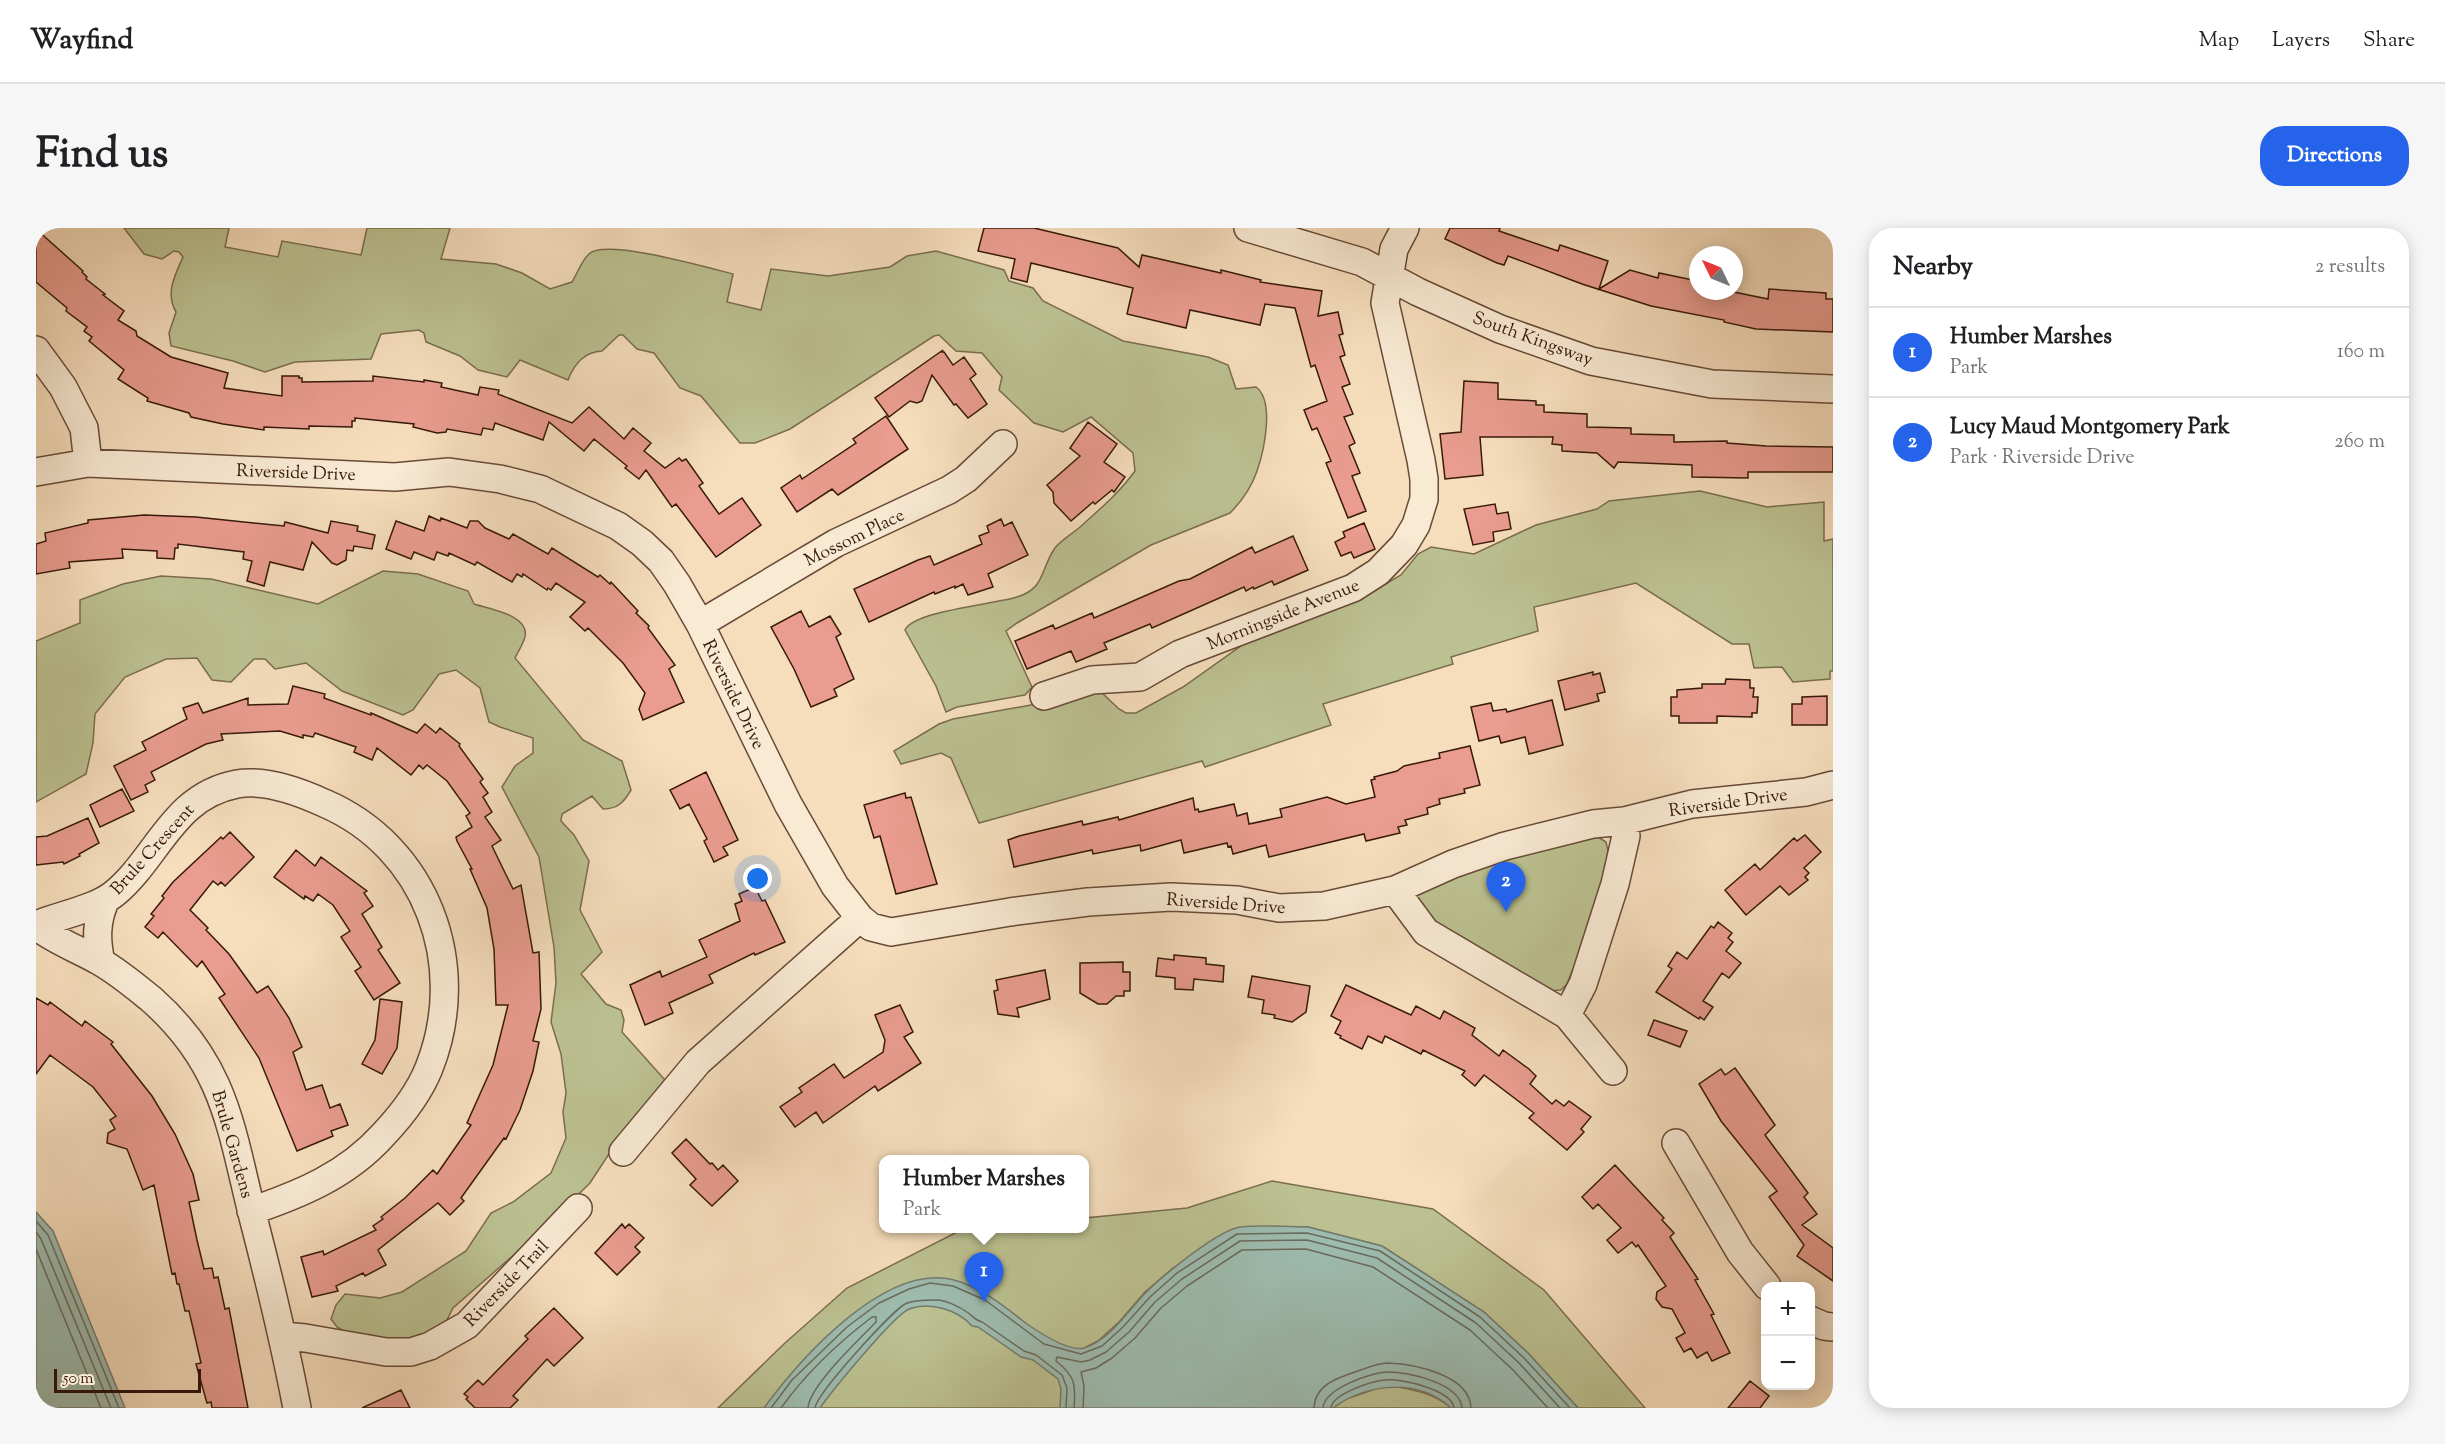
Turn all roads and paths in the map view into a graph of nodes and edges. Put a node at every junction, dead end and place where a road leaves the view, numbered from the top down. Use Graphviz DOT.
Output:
graph roads {
  1 [pos="1248,228"];
  2 [pos="1405,228"];
  3 [pos="1389,277"];
  4 [pos="36,350"];
  5 [pos="1833,389"];
  6 [pos="1003,444"];
  7 [pos="87,463"];
  8 [pos="36,472"];
  9 [pos="700,624"];
  10 [pos="1044,696"];
  11 [pos="1833,785"];
  12 [pos="1624,821"];
  13 [pos="1395,890"];
  14 [pos="105,901"];
  15 [pos="860,918"];
  16 [pos="36,926"];
  17 [pos="101,962"];
  18 [pos="1567,1015"];
  19 [pos="1613,1071"];
  20 [pos="1676,1143"];
  21 [pos="623,1152"];
  22 [pos="578,1208"];
  23 [pos="251,1211"];
  24 [pos="1763,1282"];
  25 [pos="1815,1322"];
  26 [pos="1833,1327"];
  27 [pos="283,1336"];
  28 [pos="297,1408"];
  1 -- 3 [label="street, South Kingsway"];
  2 -- 3 [label="street, Morningside Avenue"];
  3 -- 5 [label="street, South Kingsway"];
  3 -- 10 [label="street, Morningside Avenue"];
  4 -- 7 [label="street"];
  6 -- 9 [label="street, Mossom Place"];
  7 -- 8 [label="street, Riverside Drive"];
  7 -- 9 [label="street, Riverside Drive"];
  9 -- 15 [label="street, Riverside Drive"];
  11 -- 12 [label="street, Riverside Drive"];
  12 -- 13 [label="street, Riverside Drive"];
  12 -- 18 [label="street"];
  13 -- 15 [label="street, Riverside Drive"];
  13 -- 18 [label="street"];
  14 -- 16 [label="street, Brule Crescent"];
  14 -- 17 [label="street, Brule Crescent"];
  14 -- 23 [label="street, Brule Crescent"];
  15 -- 21 [label="street"];
  16 -- 17 [label="street, Brule Gardens"];
  17 -- 23 [label="street, Brule Gardens"];
  18 -- 19 [label="street"];
  20 -- 24 [label="street"];
  22 -- 27 [label="street, Riverside Trail"];
  23 -- 27 [label="street, Brule Gardens"];
  25 -- 26 [label="street"];
  27 -- 28 [label="street, Brule Gardens"];
}
